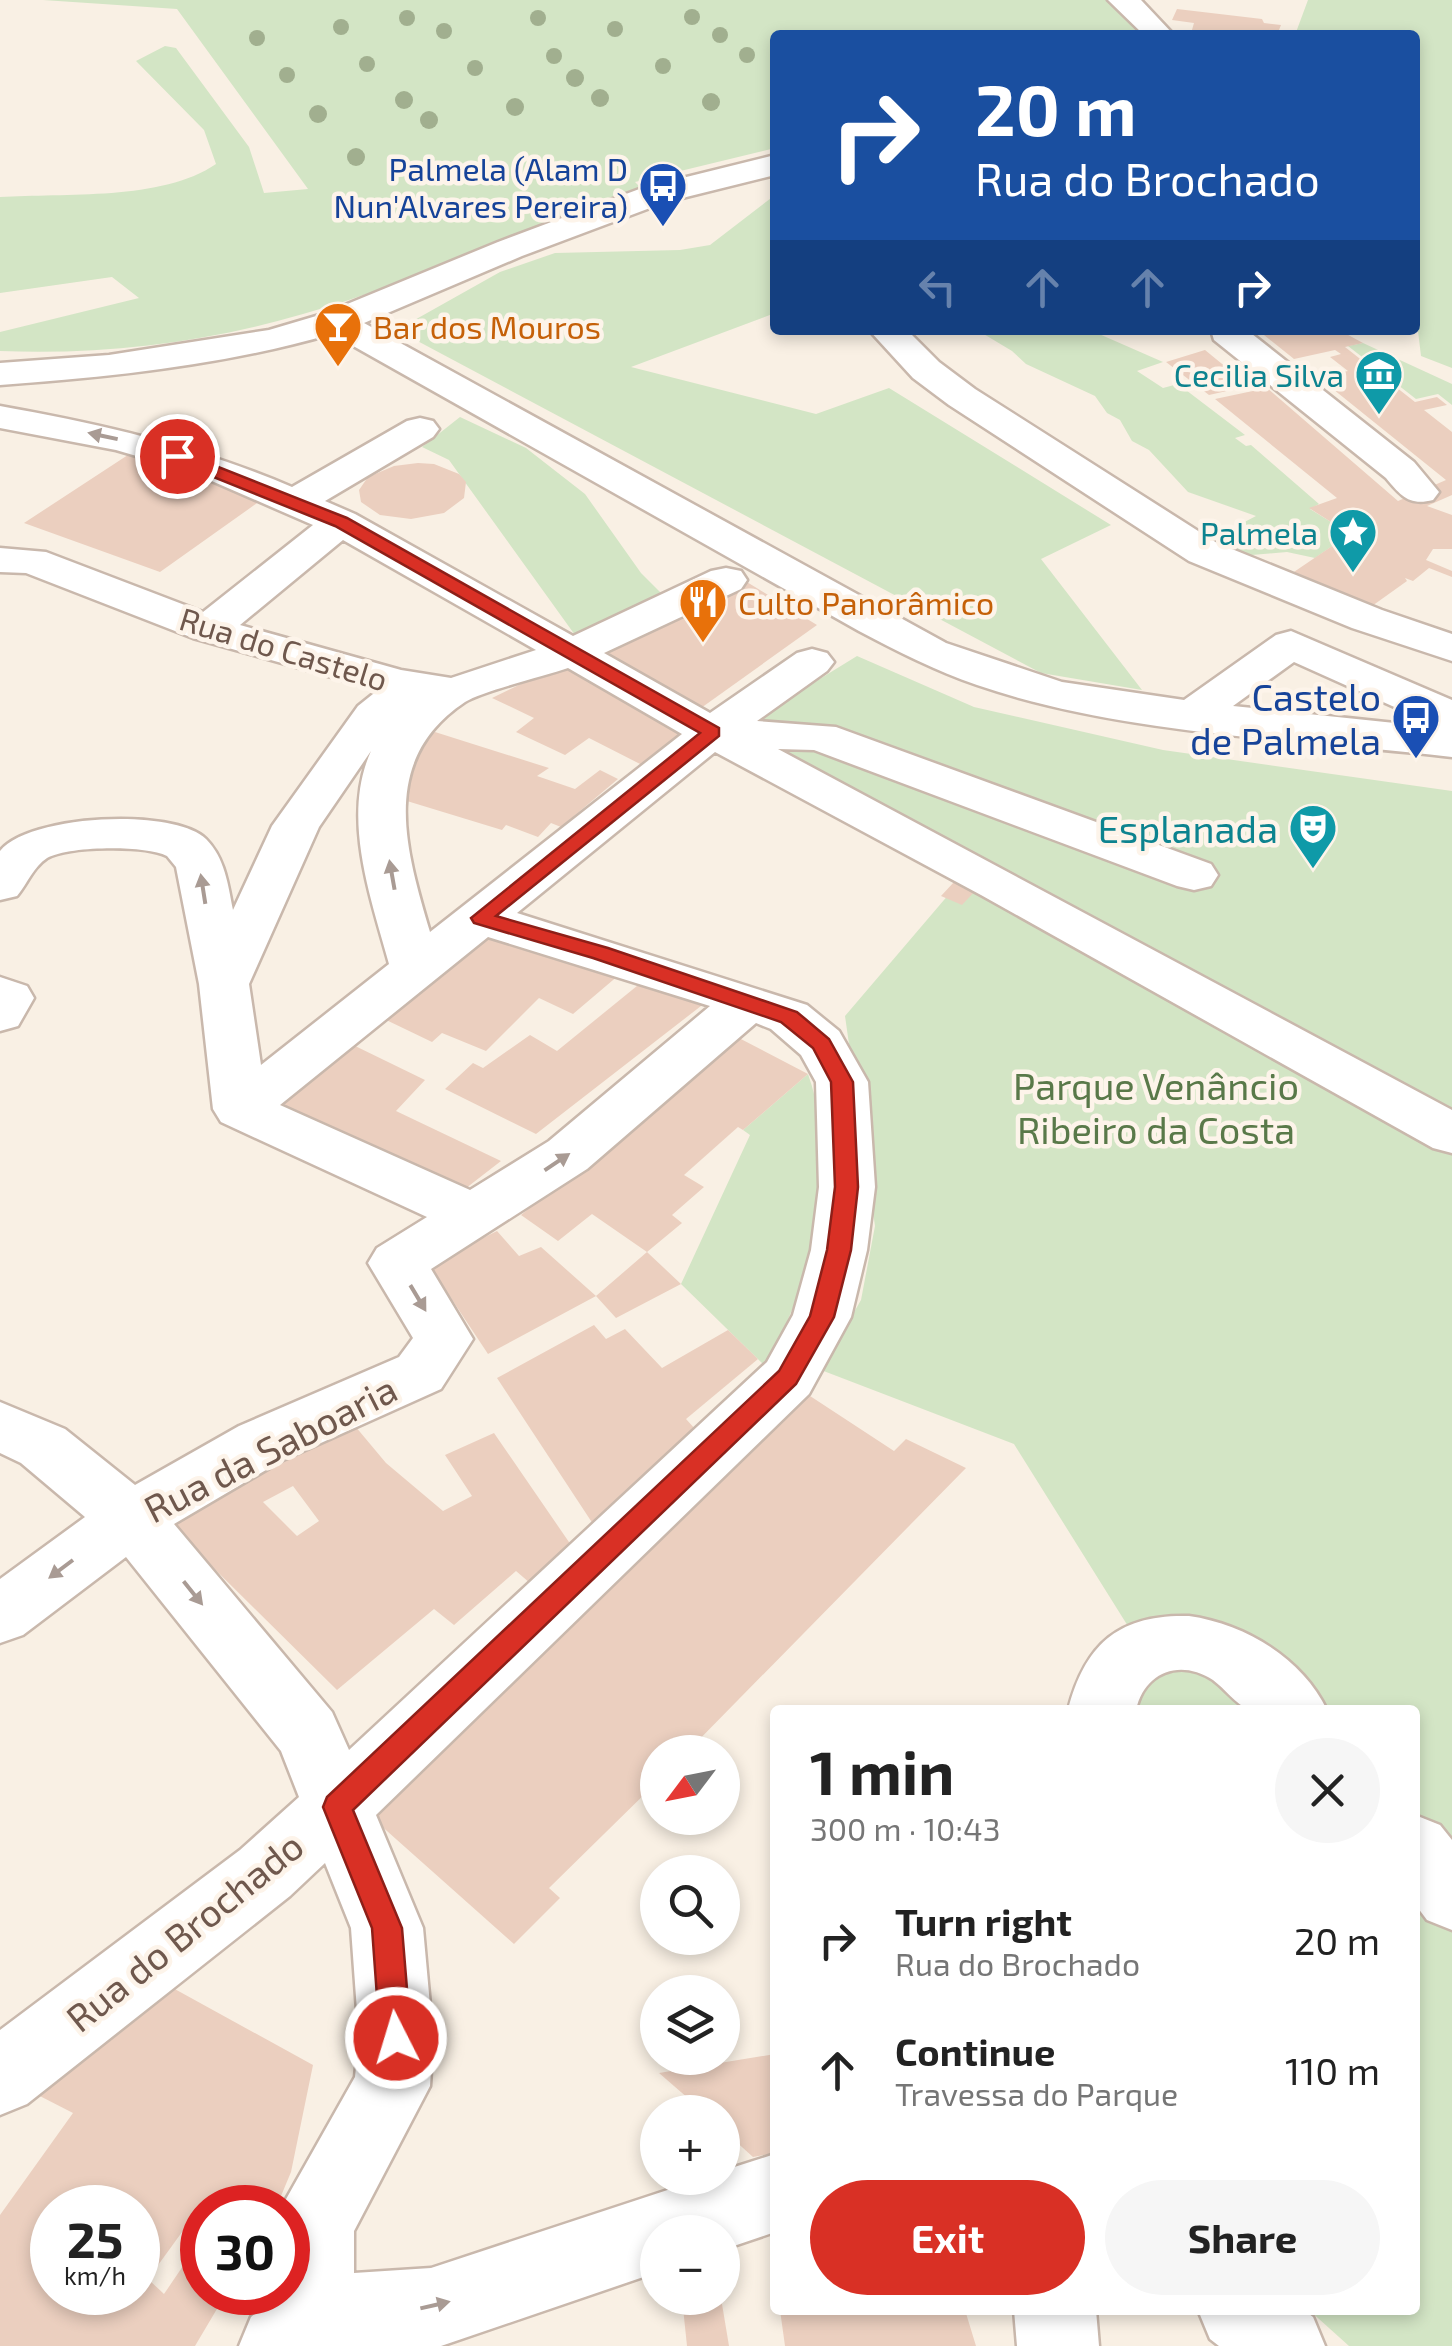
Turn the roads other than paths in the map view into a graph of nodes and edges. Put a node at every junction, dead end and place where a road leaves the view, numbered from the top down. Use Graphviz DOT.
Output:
graph roads {
  1 [pos="1122,0"];
  2 [pos="1156,30"];
  3 [pos="770,165"];
  4 [pos="336,322"];
  5 [pos="892,335"];
  6 [pos="1231,335"];
  7 [pos="0,374"];
  8 [pos="0,418"];
  9 [pos="420,428"];
  10 [pos="296,501"];
  11 [pos="1435,501"];
  12 [pos="341,522"];
  13 [pos="0,560"];
  14 [pos="726,580"];
  15 [pos="208,629"];
  16 [pos="1452,648"];
  17 [pos="570,653"];
  18 [pos="812,662"];
  19 [pos="454,692"];
  20 [pos="1192,715"];
  21 [pos="1452,722"];
  22 [pos="712,732"];
  23 [pos="1452,743"];
  24 [pos="1194,876"];
  25 [pos="0,885"];
  26 [pos="481,918"];
  27 [pos="416,970"];
  28 [pos="224,984"];
  29 [pos="0,994"];
  30 [pos="750,1001"];
  31 [pos="0,1014"];
  32 [pos="240,1109"];
  33 [pos="1452,1134"];
  34 [pos="476,1216"];
  35 [pos="2,1431"];
  36 [pos="131,1518"];
  37 [pos="0,1614"];
  38 [pos="1103,1705"];
  39 [pos="1289,1705"];
  40 [pos="337,1807"];
  41 [pos="1420,1854"];
  42 [pos="1452,1896"];
  43 [pos="0,2077"];
  44 [pos="769,2193"];
  45 [pos="1055,2315"];
  46 [pos="1245,2315"];
  47 [pos="315,2336"];
  48 [pos="1058,2346"];
  49 [pos="1284,2346"];
  1 -- 2 [label="street"];
  3 -- 4 [label="street"];
  4 -- 7 [label="street"];
  4 -- 20 [label="street"];
  5 -- 16 [label="street"];
  6 -- 11 [label="street"];
  10 -- 8 [label="street, one-way"];
  9 -- 10 [label="street"];
  10 -- 12 [label="street"];
  12 -- 15 [label="street"];
  12 -- 17 [label="street"];
  13 -- 15 [label="street, Rua do Castelo"];
  14 -- 17 [label="street, Rua do Castelo"];
  15 -- 19 [label="street, Rua do Castelo"];
  17 -- 19 [label="street, Rua do Castelo"];
  17 -- 22 [label="street"];
  18 -- 22 [label="street"];
  27 -- 19 [label="street, one-way"];
  19 -- 28 [label="street"];
  20 -- 21 [label="street"];
  20 -- 23 [label="street"];
  22 -- 24 [label="street"];
  22 -- 26 [label="street"];
  22 -- 33 [label="street"];
  28 -- 25 [label="street, one-way"];
  26 -- 27 [label="street"];
  26 -- 30 [label="street, Rua do Brochado"];
  27 -- 32 [label="street"];
  28 -- 32 [label="street"];
  29 -- 31 [label="street"];
  34 -- 30 [label="street, Rua da Saboaria, one-way"];
  30 -- 40 [label="street, Rua do Brochado"];
  32 -- 34 [label="street"];
  34 -- 36 [label="street, Rua da Saboaria, one-way"];
  35 -- 36 [label="street"];
  36 -- 37 [label="street, Rua da Saboaria, one-way"];
  36 -- 40 [label="street, one-way"];
  38 -- 39 [label="street"];
  40 -- 43 [label="street, Rua do Brochado"];
  40 -- 47 [label="street"];
  41 -- 42 [label="street"];
  47 -- 44 [label="street, one-way"];
  45 -- 48 [label="street"];
  46 -- 49 [label="street"];
}
